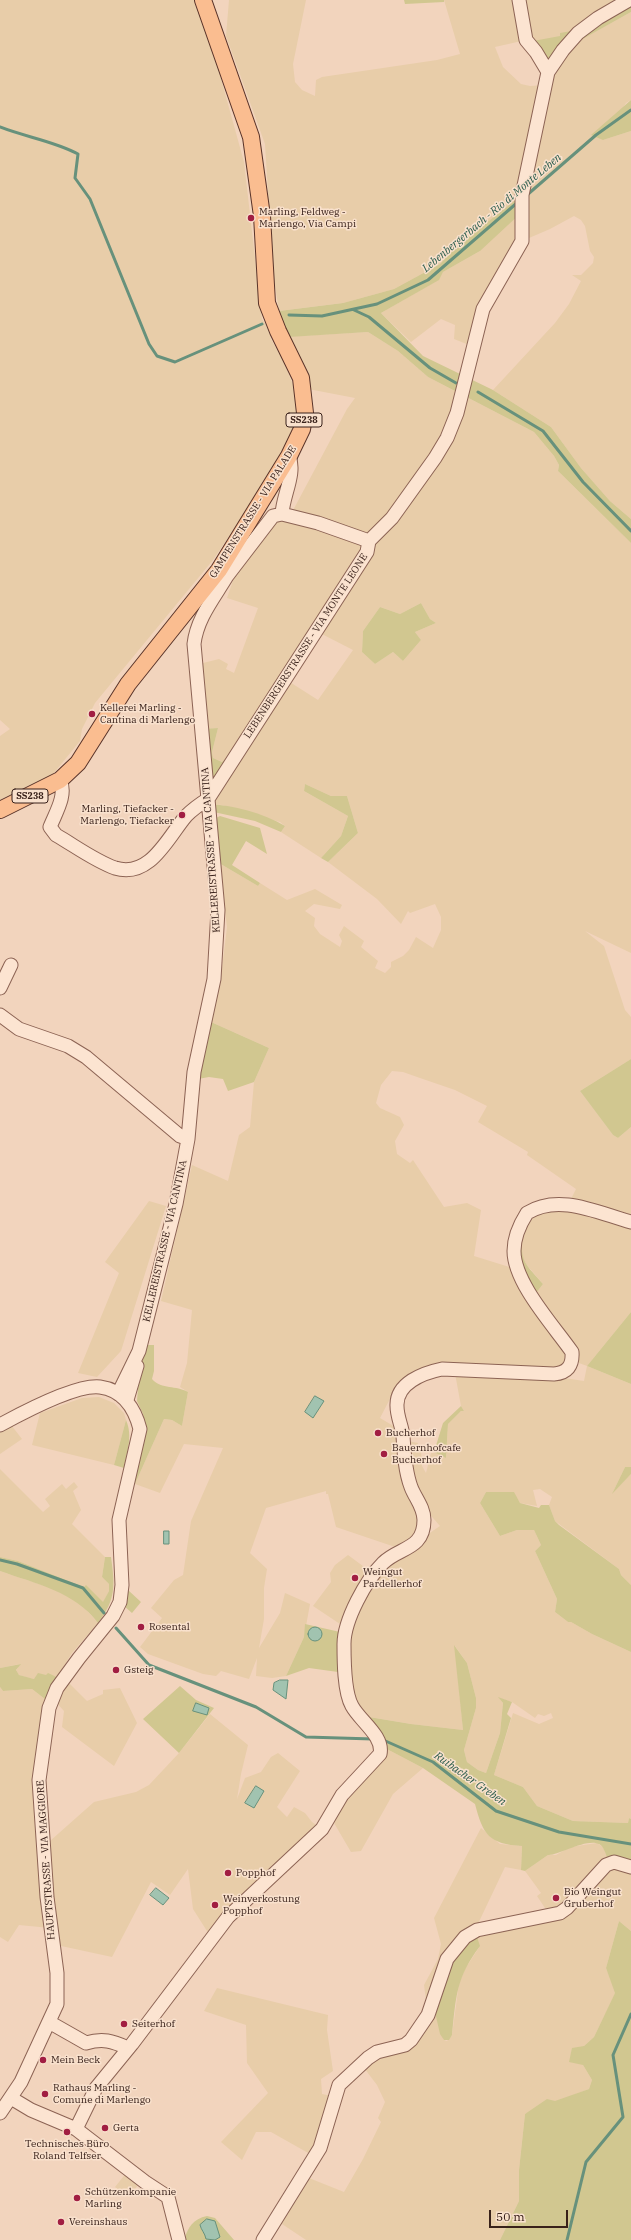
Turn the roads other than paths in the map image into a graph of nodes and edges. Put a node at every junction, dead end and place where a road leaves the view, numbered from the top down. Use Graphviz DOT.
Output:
graph roads {
  1 [pos="203,0"];
  2 [pos="519,0"];
  3 [pos="629,0"];
  4 [pos="548,72"];
  5 [pos="289,456"];
  6 [pos="282,514"];
  7 [pos="369,541"];
  8 [pos="223,573"];
  9 [pos="60,780"];
  10 [pos="208,799"];
  11 [pos="0,810"];
  12 [pos="11,965"];
  13 [pos="0,988"];
  14 [pos="0,1015"];
  15 [pos="188,1139"];
  16 [pos="631,1222"];
  17 [pos="122,1397"];
  18 [pos="0,1425"];
  19 [pos="631,1867"];
  20 [pos="49,2022"];
  21 [pos="128,2048"];
  22 [pos="11,2098"];
  23 [pos="0,2113"];
  24 [pos="76,2128"];
  25 [pos="179,2240"];
  26 [pos="263,2240"];
  1 -- 5 [label="main road, GAMPENSTRASSE - VIA PALADE / SS238"];
  2 -- 4 [label="street"];
  3 -- 4 [label="street"];
  4 -- 7 [label="street, LEBENBERGERSTRASSE - VIA MONTE LEONE"];
  5 -- 6 [label="street"];
  5 -- 8 [label="main road, GAMPENSTRASSE - VIA PALADE / SS238"];
  6 -- 7 [label="street"];
  6 -- 8 [label="street, KELLEREISTRASSE - VIA CANTINA"];
  7 -- 10 [label="street, LEBENBERGERSTRASSE - VIA MONTE LEONE"];
  8 -- 9 [label="main road, GAMPENSTRASSE - VIA PALADE / SS238"];
  8 -- 10 [label="street, KELLEREISTRASSE - VIA CANTINA"];
  9 -- 10 [label="street, LEBENBERGERSTRASSE - VIA MONTE LEONE"];
  9 -- 11 [label="main road, GAMPENSTRASSE - VIA PALADE / SS238"];
  10 -- 15 [label="street, KELLEREISTRASSE - VIA CANTINA"];
  12 -- 13 [label="street"];
  14 -- 15 [label="street"];
  15 -- 17 [label="street, KELLEREISTRASSE - VIA CANTINA"];
  16 -- 21 [label="street"];
  17 -- 18 [label="street"];
  17 -- 20 [label="street, HAUPTSTRASSE - VIA MAGGIORE"];
  19 -- 26 [label="street"];
  20 -- 21 [label="street"];
  20 -- 22 [label="street, HAUPTSTRASSE - VIA MAGGIORE"];
  21 -- 24 [label="street"];
  22 -- 23 [label="street, HAUPTSTRASSE - VIA MAGGIORE"];
  22 -- 24 [label="street"];
  24 -- 25 [label="street"];
}
